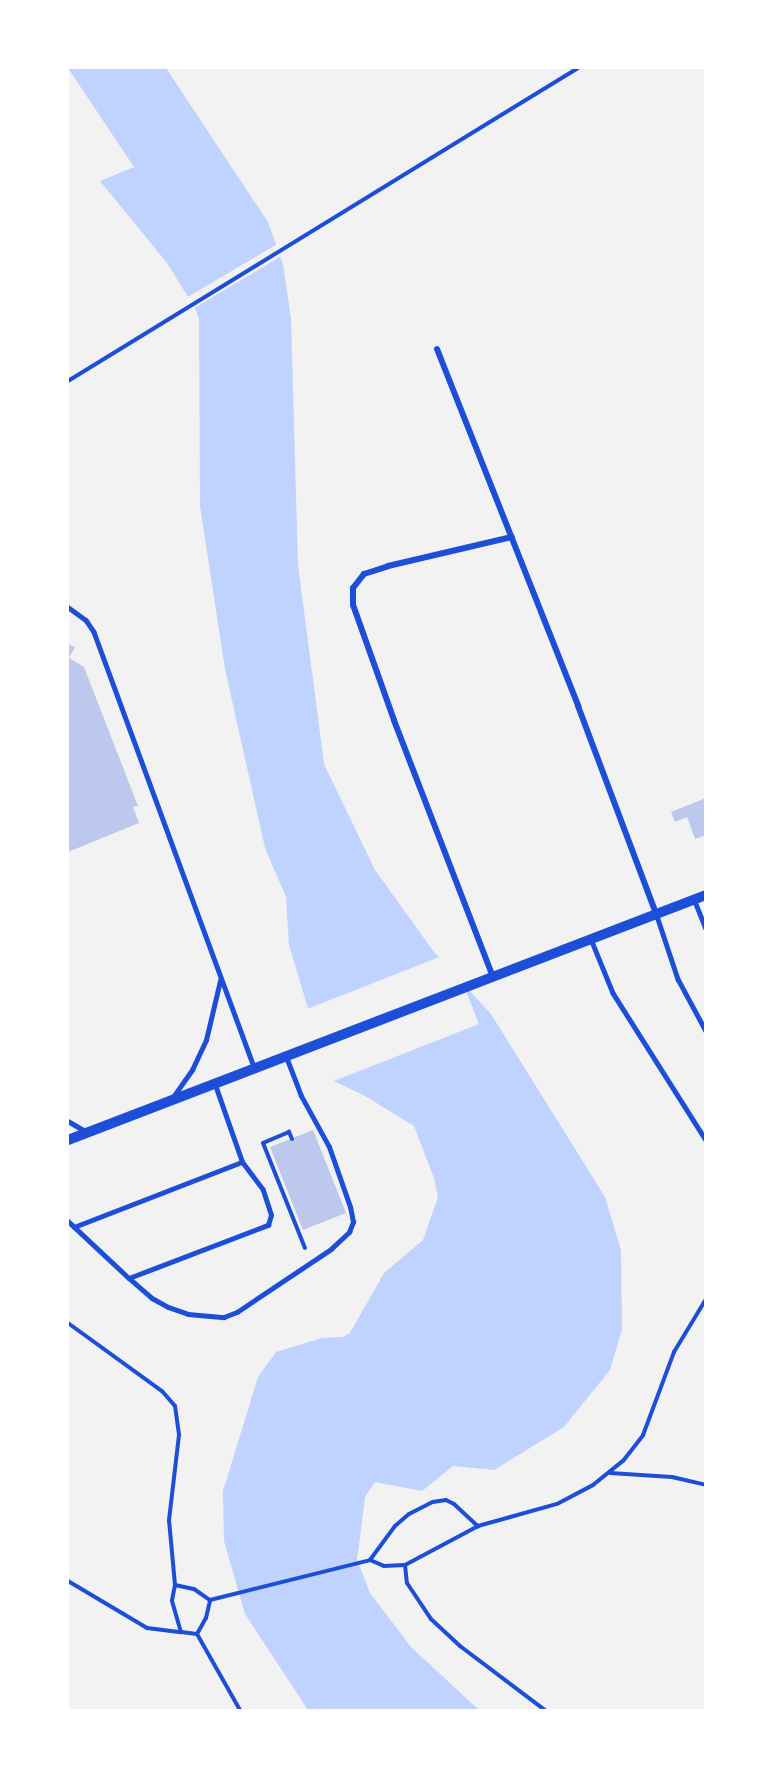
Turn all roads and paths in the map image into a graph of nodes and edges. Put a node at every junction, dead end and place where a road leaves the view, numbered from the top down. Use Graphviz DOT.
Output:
graph roads {
  1 [pos="578,68"];
  2 [pos="437,349"];
  3 [pos="68,381"];
  4 [pos="512,537"];
  5 [pos="68,607"];
  6 [pos="705,895"];
  7 [pos="694,899"];
  8 [pos="656,914"];
  9 [pos="705,928"];
  10 [pos="591,939"];
  11 [pos="494,977"];
  12 [pos="221,979"];
  13 [pos="705,1031"];
  14 [pos="285,1057"];
  15 [pos="254,1069"];
  16 [pos="215,1085"];
  17 [pos="168,1102"];
  18 [pos="68,1121"];
  19 [pos="87,1132"];
  20 [pos="292,1139"];
  21 [pos="68,1140"];
  22 [pos="705,1140"];
  23 [pos="242,1162"];
  24 [pos="68,1221"];
  25 [pos="74,1227"];
  26 [pos="310,1262"];
  27 [pos="129,1278"];
  28 [pos="705,1299"];
  29 [pos="68,1323"];
  30 [pos="609,1473"];
  31 [pos="705,1485"];
  32 [pos="478,1526"];
  33 [pos="370,1560"];
  34 [pos="405,1565"];
  35 [pos="68,1581"];
  36 [pos="176,1585"];
  37 [pos="210,1600"];
  38 [pos="181,1632"];
  39 [pos="197,1634"];
  40 [pos="240,1710"];
  41 [pos="545,1710"];
  1 -- 3 [label="path"];
  2 -- 4 [label="street"];
  4 -- 8 [label="street"];
  4 -- 11 [label="street"];
  5 -- 12 [label="lane"];
  6 -- 7 [label="street"];
  7 -- 8 [label="street"];
  7 -- 9 [label="lane"];
  8 -- 10 [label="street"];
  8 -- 13 [label="lane"];
  10 -- 11 [label="street"];
  10 -- 22 [label="lane"];
  11 -- 14 [label="street"];
  12 -- 15 [label="lane"];
  12 -- 17 [label="lane"];
  14 -- 15 [label="street"];
  14 -- 26 [label="lane"];
  15 -- 16 [label="street"];
  16 -- 17 [label="street"];
  16 -- 23 [label="lane"];
  17 -- 19 [label="street"];
  18 -- 19 [label="lane"];
  19 -- 21 [label="street"];
  20 -- 26 [label="path"];
  23 -- 25 [label="lane"];
  23 -- 27 [label="lane"];
  24 -- 25 [label="lane"];
  25 -- 27 [label="lane"];
  26 -- 27 [label="lane"];
  28 -- 30 [label="path"];
  29 -- 36 [label="path"];
  30 -- 31 [label="path"];
  30 -- 32 [label="path"];
  32 -- 33 [label="path"];
  32 -- 34 [label="path"];
  33 -- 34 [label="path"];
  33 -- 37 [label="path"];
  34 -- 41 [label="path"];
  35 -- 38 [label="path"];
  36 -- 37 [label="path"];
  36 -- 38 [label="path"];
  37 -- 39 [label="path"];
  38 -- 39 [label="path"];
  39 -- 40 [label="path"];
}
